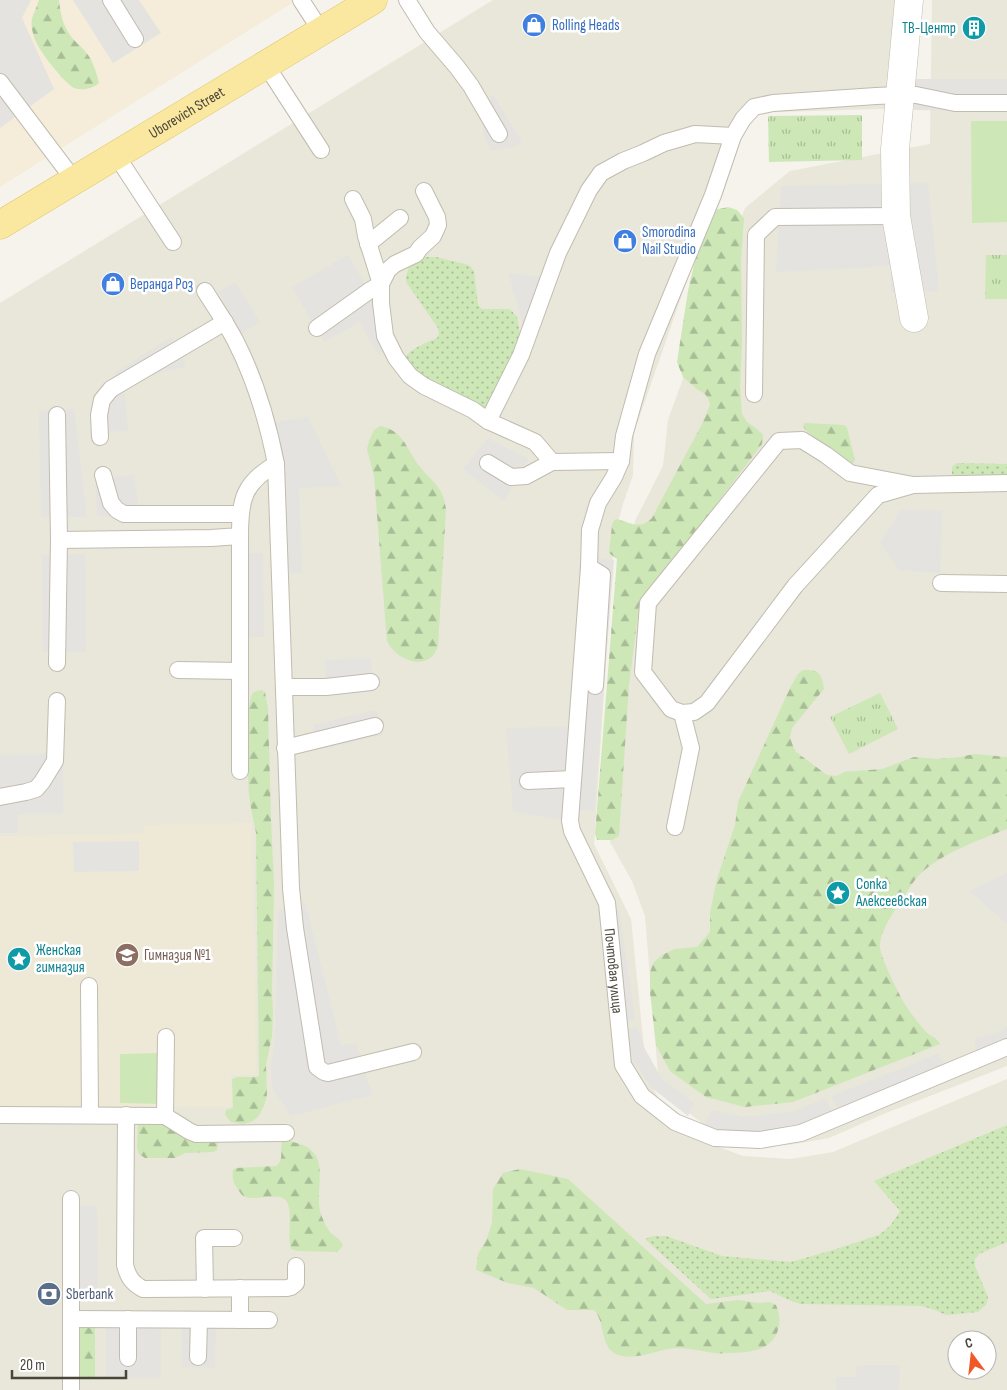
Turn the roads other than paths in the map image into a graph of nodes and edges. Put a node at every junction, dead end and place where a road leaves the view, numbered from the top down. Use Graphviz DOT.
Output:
graph roads {
  1 [pos="111,0"];
  2 [pos="301,0"];
  3 [pos="373,0"];
  4 [pos="407,0"];
  5 [pos="909,0"];
  6 [pos="321,31"];
  7 [pos="135,39"];
  8 [pos="266,65"];
  9 [pos="0,82"];
  10 [pos="899,95"];
  11 [pos="1007,103"];
  12 [pos="499,134"];
  13 [pos="734,136"];
  14 [pos="321,150"];
  15 [pos="116,155"];
  16 [pos="74,180"];
  17 [pos="424,191"];
  18 [pos="353,199"];
  19 [pos="896,216"];
  20 [pos="400,218"];
  21 [pos="0,225"];
  22 [pos="173,242"];
  23 [pos="368,244"];
  24 [pos="381,284"];
  25 [pos="205,290"];
  26 [pos="914,318"];
  27 [pos="225,322"];
  28 [pos="316,328"];
  29 [pos="754,394"];
  30 [pos="57,415"];
  31 [pos="488,421"];
  32 [pos="100,437"];
  33 [pos="621,461"];
  34 [pos="552,462"];
  35 [pos="488,463"];
  36 [pos="276,464"];
  37 [pos="104,475"];
  38 [pos="1007,483"];
  39 [pos="913,485"];
  40 [pos="240,514"];
  41 [pos="240,536"];
  42 [pos="59,540"];
  43 [pos="589,567"];
  44 [pos="941,583"];
  45 [pos="1007,584"];
  46 [pos="57,663"];
  47 [pos="178,670"];
  48 [pos="240,670"];
  49 [pos="371,682"];
  50 [pos="595,686"];
  51 [pos="284,687"];
  52 [pos="57,701"];
  53 [pos="682,713"];
  54 [pos="375,726"];
  55 [pos="285,748"];
  56 [pos="240,771"];
  57 [pos="573,779"];
  58 [pos="528,781"];
  59 [pos="0,797"];
  60 [pos="675,827"];
  61 [pos="89,986"];
  62 [pos="166,1037"];
  63 [pos="1007,1047"];
  64 [pos="413,1052"];
  65 [pos="90,1115"];
  66 [pos="0,1116"];
  67 [pos="126,1116"];
  68 [pos="165,1116"];
  69 [pos="286,1133"];
  70 [pos="71,1198"];
  71 [pos="234,1238"];
  72 [pos="296,1266"];
  73 [pos="240,1288"];
  74 [pos="205,1289"];
  75 [pos="72,1319"];
  76 [pos="128,1319"];
  77 [pos="199,1320"];
  78 [pos="240,1320"];
  79 [pos="269,1320"];
  80 [pos="198,1357"];
  81 [pos="128,1358"];
  82 [pos="71,1390"];
  1 -- 7 [label="lane"];
  2 -- 6 [label="lane"];
  3 -- 6 [label="main road, Uborevich Street"];
  4 -- 12 [label="lane"];
  5 -- 10 [label="street"];
  6 -- 8 [label="main road, Uborevich Street"];
  8 -- 14 [label="lane"];
  8 -- 15 [label="main road, Uborevich Street"];
  9 -- 16 [label="lane"];
  10 -- 11 [label="lane"];
  10 -- 13 [label="lane, Почтовая улица"];
  10 -- 19 [label="street"];
  13 -- 31 [label="lane"];
  13 -- 33 [label="lane, Почтовая улица"];
  15 -- 16 [label="main road, Uborevich Street"];
  15 -- 22 [label="lane"];
  16 -- 21 [label="main road, Uborevich Street"];
  17 -- 24 [label="lane"];
  18 -- 23 [label="lane"];
  19 -- 26 [label="street"];
  19 -- 29 [label="lane"];
  20 -- 23 [label="lane"];
  23 -- 24 [label="lane"];
  24 -- 28 [label="lane"];
  24 -- 31 [label="lane"];
  25 -- 27 [label="lane"];
  27 -- 32 [label="lane"];
  27 -- 36 [label="lane"];
  30 -- 42 [label="lane"];
  31 -- 34 [label="lane"];
  33 -- 34 [label="lane"];
  33 -- 43 [label="lane, Почтовая улица"];
  34 -- 35 [label="lane"];
  36 -- 40 [label="lane"];
  36 -- 51 [label="lane"];
  37 -- 40 [label="lane"];
  38 -- 39 [label="lane"];
  39 -- 53 [label="lane"];
  39 -- 53 [label="lane"];
  40 -- 41 [label="lane"];
  41 -- 42 [label="lane"];
  41 -- 48 [label="lane"];
  42 -- 46 [label="lane"];
  43 -- 50 [label="lane"];
  43 -- 57 [label="lane, Почтовая улица"];
  44 -- 45 [label="lane"];
  47 -- 48 [label="lane"];
  48 -- 56 [label="lane"];
  49 -- 51 [label="lane"];
  51 -- 55 [label="lane"];
  52 -- 59 [label="lane"];
  53 -- 60 [label="lane"];
  54 -- 55 [label="lane"];
  55 -- 64 [label="lane"];
  57 -- 58 [label="lane"];
  57 -- 63 [label="lane, Почтовая улица"];
  61 -- 65 [label="lane"];
  62 -- 68 [label="lane"];
  65 -- 66 [label="lane"];
  65 -- 67 [label="lane"];
  67 -- 68 [label="lane"];
  67 -- 74 [label="lane"];
  68 -- 69 [label="lane"];
  70 -- 75 [label="lane"];
  71 -- 74 [label="lane"];
  72 -- 73 [label="lane"];
  73 -- 74 [label="lane"];
  73 -- 78 [label="lane"];
  75 -- 76 [label="lane"];
  75 -- 82 [label="lane"];
  76 -- 77 [label="lane"];
  76 -- 81 [label="lane"];
  77 -- 78 [label="lane"];
  77 -- 80 [label="lane"];
  78 -- 79 [label="lane"];
}
